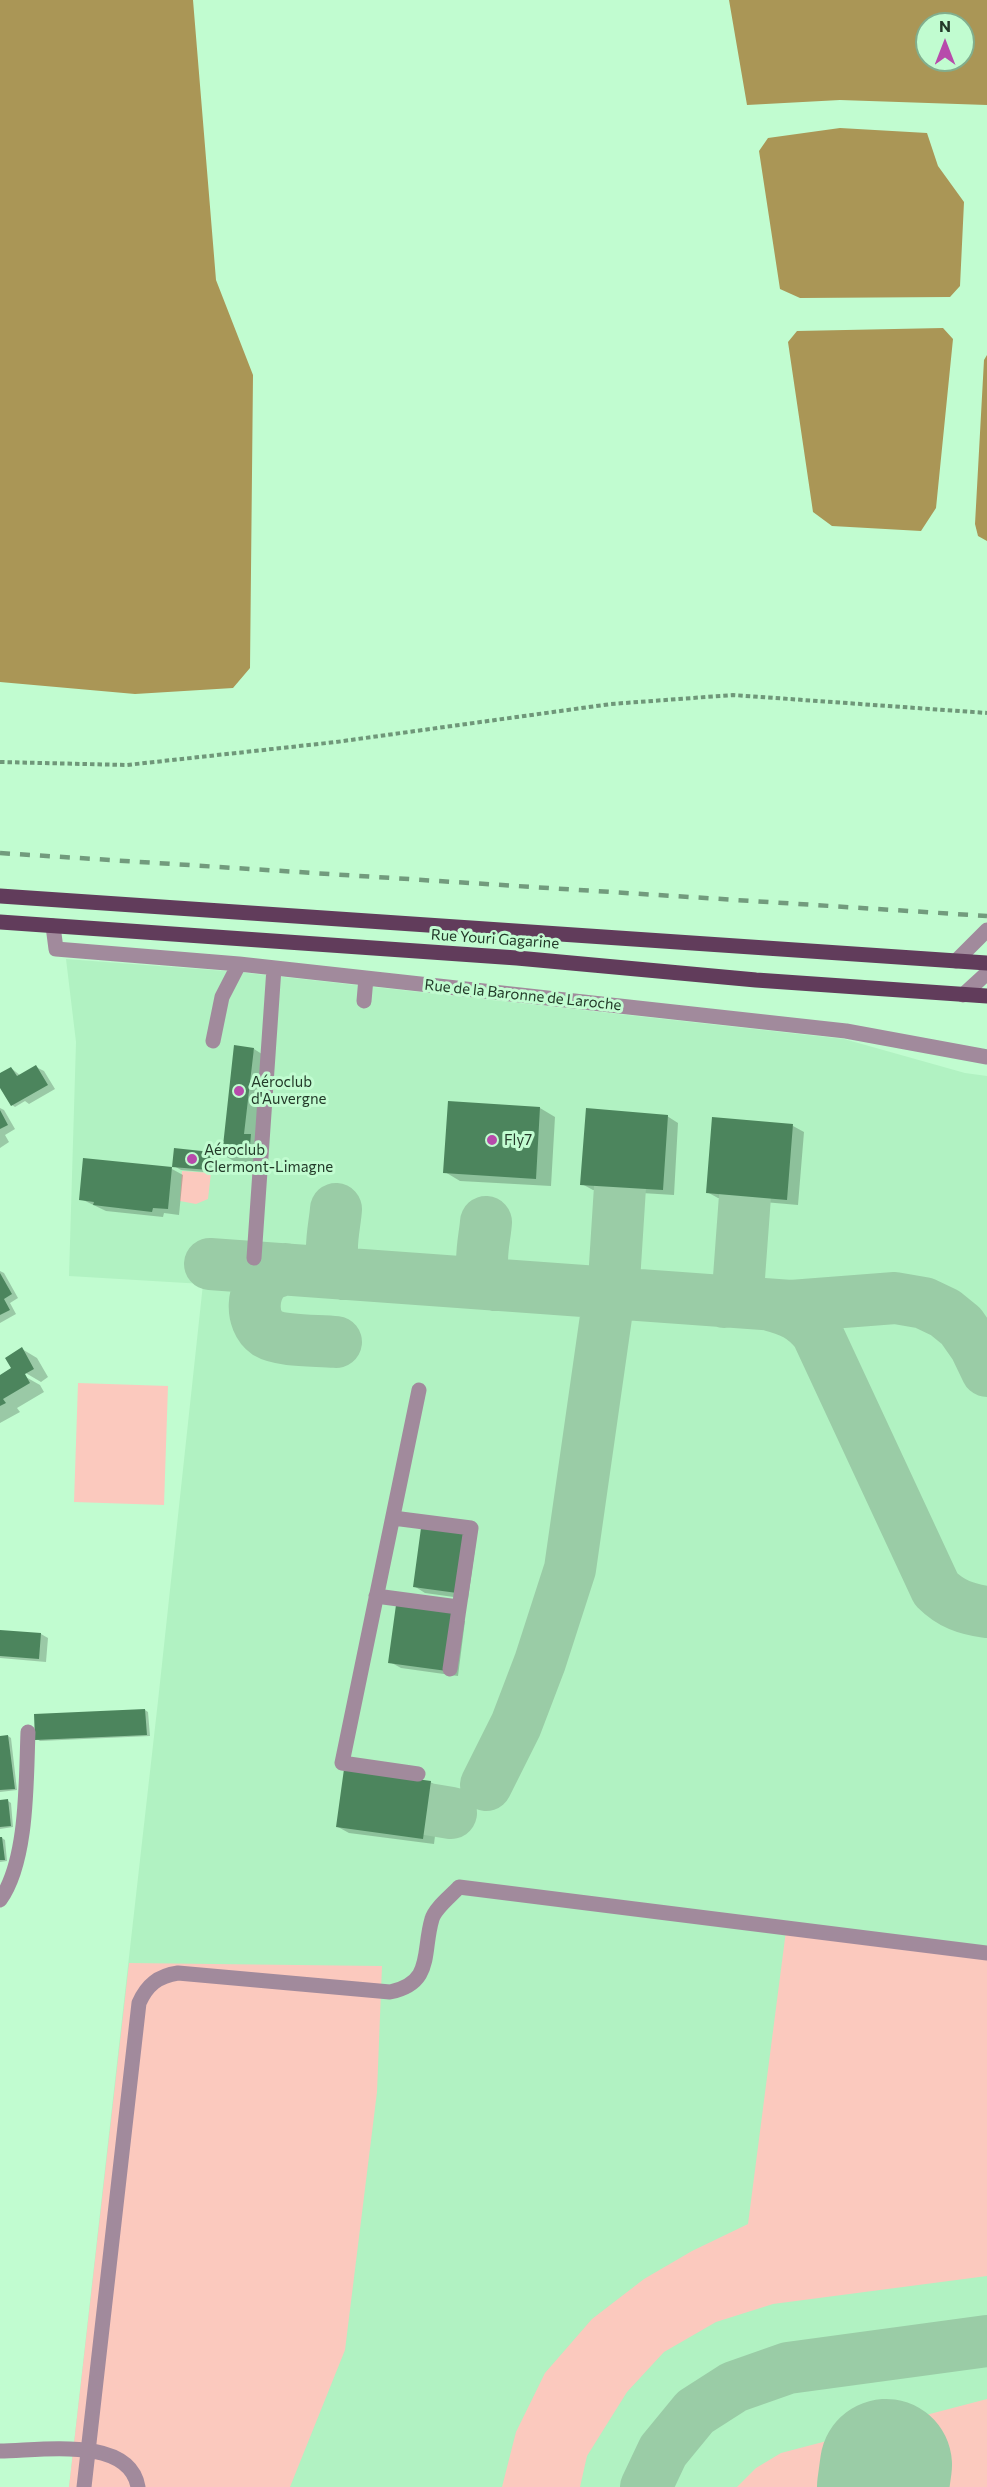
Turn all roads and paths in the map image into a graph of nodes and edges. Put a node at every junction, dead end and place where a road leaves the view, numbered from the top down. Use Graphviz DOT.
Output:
graph roads {
  1 [pos="987,713"];
  2 [pos="0,762"];
  3 [pos="0,896"];
  4 [pos="0,922"];
  5 [pos="53,926"];
  6 [pos="987,930"];
  7 [pos="956,961"];
  8 [pos="987,963"];
  9 [pos="239,964"];
  10 [pos="274,968"];
  11 [pos="987,973"];
  12 [pos="366,978"];
  13 [pos="963,995"];
  14 [pos="987,996"];
  15 [pos="364,1001"];
  16 [pos="213,1041"];
  17 [pos="987,1057"];
  18 [pos="254,1258"];
  19 [pos="419,1390"];
  20 [pos="393,1518"];
  21 [pos="376,1596"];
  22 [pos="458,1608"];
  23 [pos="450,1669"];
  24 [pos="28,1732"];
  25 [pos="418,1774"];
  26 [pos="0,1900"];
  27 [pos="987,1953"];
  28 [pos="81,2450"];
  29 [pos="0,2451"];
  30 [pos="84,2487"];
  31 [pos="138,2487"];
  1 -- 2 [label="path"];
  3 -- 7 [label="main road, Rue Youri Gagarine"];
  4 -- 5 [label="main road, Rue Youri Gagarine"];
  5 -- 9 [label="street, Rue de la Baronne de Laroche"];
  5 -- 13 [label="main road, Rue Youri Gagarine"];
  6 -- 7 [label="street"];
  7 -- 8 [label="main road, Rue Youri Gagarine"];
  9 -- 10 [label="street, Rue de la Baronne de Laroche"];
  9 -- 16 [label="street"];
  10 -- 12 [label="street, Rue de la Baronne de Laroche"];
  10 -- 18 [label="street"];
  11 -- 13 [label="street"];
  12 -- 15 [label="street"];
  12 -- 17 [label="street, Rue de la Baronne de Laroche"];
  13 -- 14 [label="main road, Rue Youri Gagarine"];
  19 -- 20 [label="street"];
  20 -- 21 [label="street"];
  20 -- 22 [label="street"];
  21 -- 22 [label="street"];
  21 -- 25 [label="street"];
  22 -- 23 [label="street"];
  24 -- 26 [label="street"];
  27 -- 28 [label="street"];
  28 -- 29 [label="street"];
  28 -- 30 [label="street"];
  28 -- 31 [label="street"];
}
